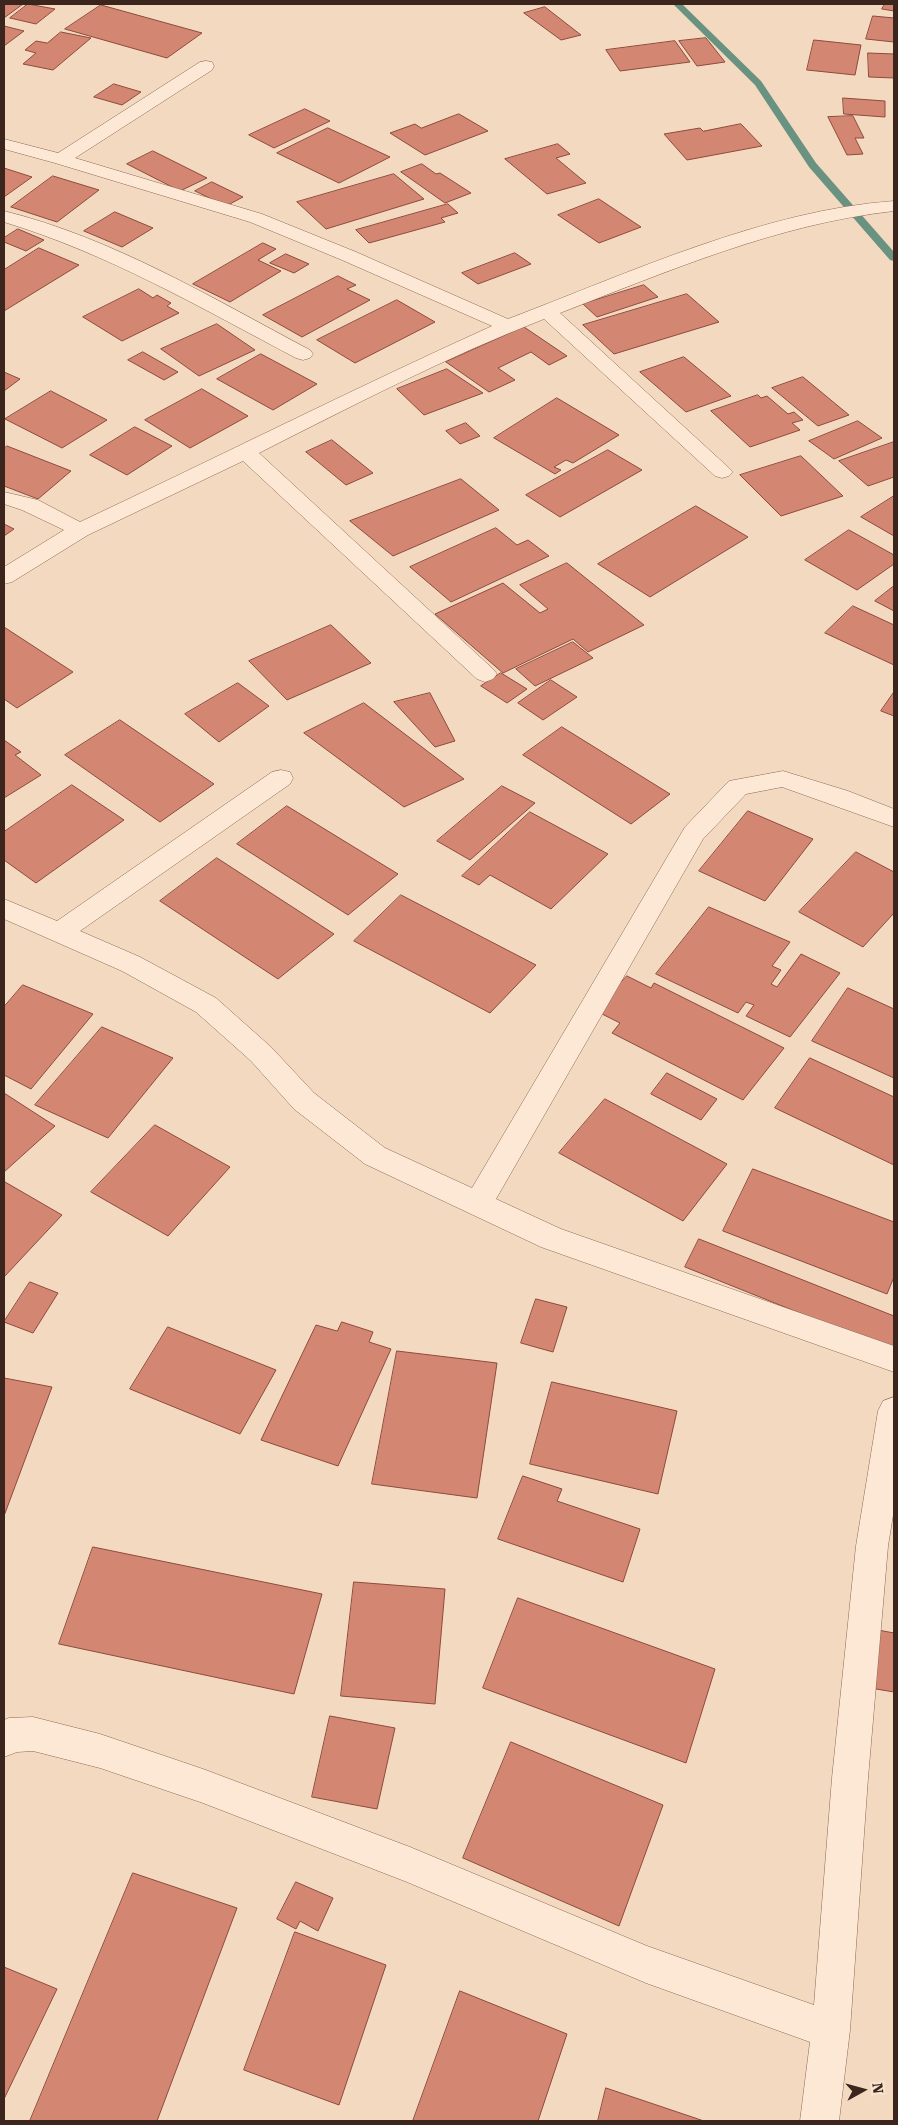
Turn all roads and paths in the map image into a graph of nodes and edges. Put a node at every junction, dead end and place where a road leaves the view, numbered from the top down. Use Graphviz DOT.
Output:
graph roads {
  1 [pos="206,66"];
  2 [pos="4,144"];
  3 [pos="61,159"];
  4 [pos="894,206"];
  5 [pos="4,216"];
  6 [pos="547,312"];
  7 [pos="508,326"];
  8 [pos="303,354"];
  9 [pos="246,451"];
  10 [pos="722,472"];
  11 [pos="4,498"];
  12 [pos="80,530"];
  13 [pos="4,577"];
  14 [pos="485,674"];
  15 [pos="281,778"];
  16 [pos="894,818"];
  17 [pos="4,908"];
  18 [pos="59,932"];
  19 [pos="478,1204"];
  20 [pos="894,1359"];
  21 [pos="894,1411"];
  22 [pos="4,1740"];
  23 [pos="831,2030"];
  24 [pos="820,2121"];
  1 -- 3 [label="street"];
  2 -- 3 [label="street"];
  3 -- 7 [label="street"];
  4 -- 6 [label="street"];
  5 -- 8 [label="street"];
  6 -- 7 [label="street"];
  6 -- 10 [label="street"];
  7 -- 9 [label="street"];
  9 -- 12 [label="street"];
  9 -- 14 [label="street"];
  11 -- 12 [label="street"];
  12 -- 13 [label="street"];
  15 -- 18 [label="street"];
  16 -- 19 [label="street"];
  17 -- 18 [label="street"];
  18 -- 19 [label="street"];
  19 -- 20 [label="street"];
  21 -- 23 [label="street"];
  22 -- 23 [label="street"];
  23 -- 24 [label="street"];
}
